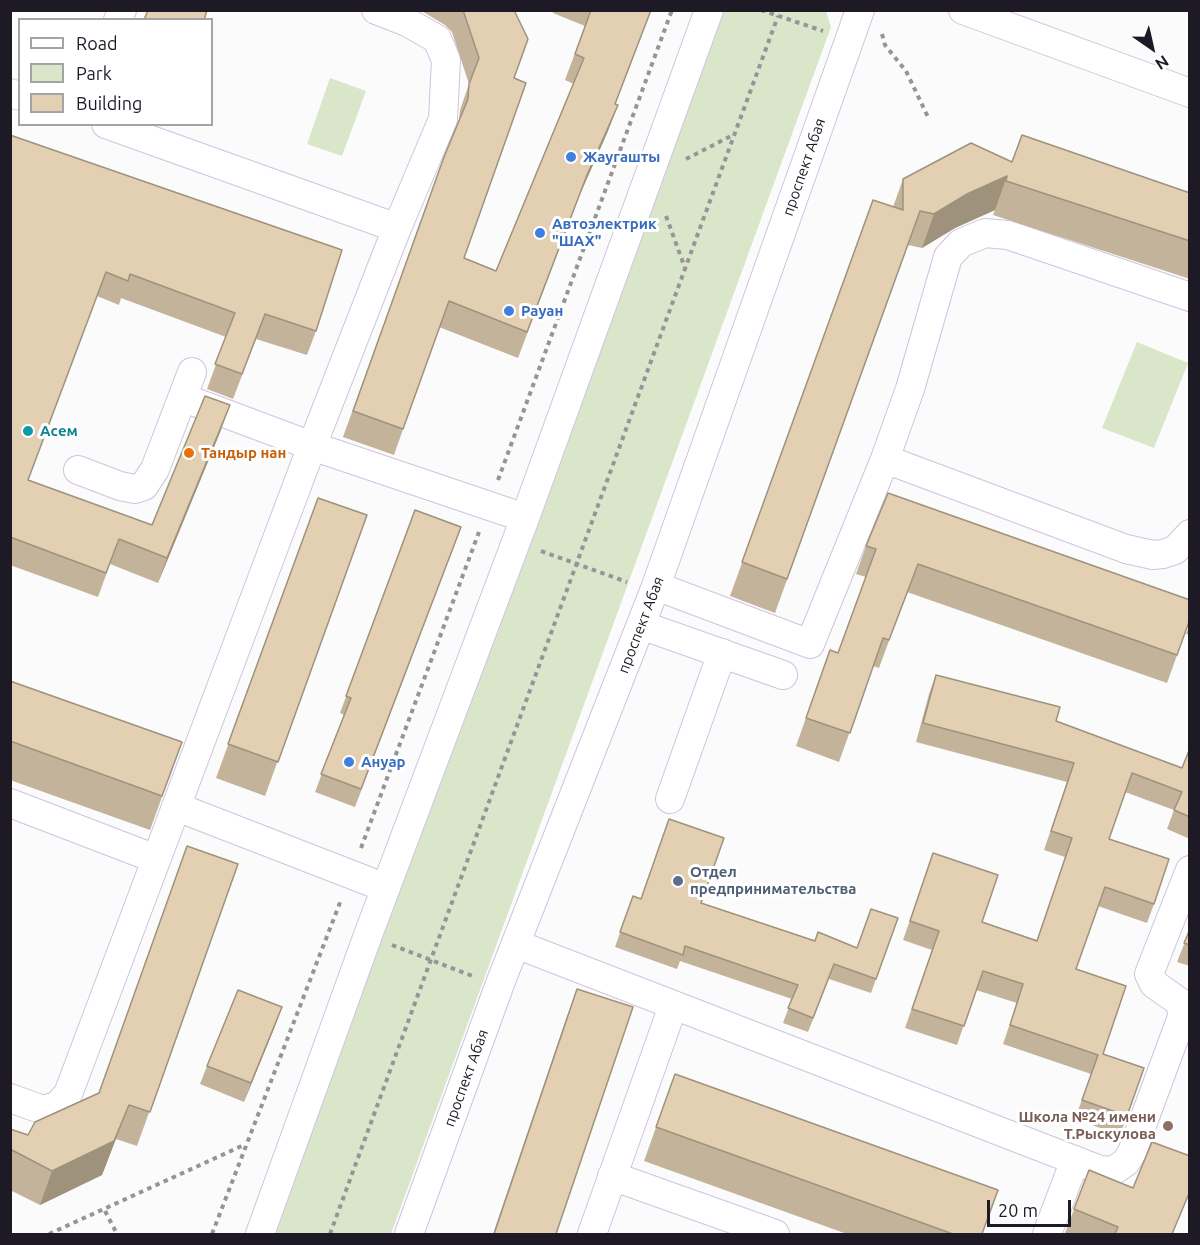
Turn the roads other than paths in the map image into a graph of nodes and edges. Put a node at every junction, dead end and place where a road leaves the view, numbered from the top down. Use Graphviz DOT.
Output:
graph roads {
  1 [pos="376,10"];
  2 [pos="709,10"];
  3 [pos="860,10"];
  4 [pos="963,10"];
  5 [pos="994,16"];
  6 [pos="1190,93"];
  7 [pos="112,126"];
  8 [pos="397,228"];
  9 [pos="1190,297"];
  10 [pos="312,446"];
  11 [pos="885,459"];
  12 [pos="78,470"];
  13 [pos="525,518"];
  14 [pos="1190,534"];
  15 [pos="656,586"];
  16 [pos="641,625"];
  17 [pos="722,654"];
  18 [pos="783,675"];
  19 [pos="670,799"];
  20 [pos="10,803"];
  21 [pos="177,807"];
  22 [pos="156,859"];
  23 [pos="1190,870"];
  24 [pos="386,888"];
  25 [pos="516,944"];
  26 [pos="673,1006"];
  27 [pos="10,1098"];
  28 [pos="1075,1160"];
  29 [pos="612,1176"];
  30 [pos="260,1234"];
  31 [pos="409,1234"];
  32 [pos="592,1234"];
  33 [pos="775,1234"];
  34 [pos="1047,1234"];
  1 -- 8 [label="street"];
  2 -- 13 [label="street"];
  3 -- 15 [label="street, проспект Абая"];
  4 -- 5 [label="street"];
  5 -- 6 [label="street"];
  7 -- 8 [label="street"];
  8 -- 10 [label="street"];
  9 -- 11 [label="street"];
  10 -- 12 [label="street"];
  10 -- 13 [label="street"];
  10 -- 21 [label="street"];
  11 -- 14 [label="street"];
  11 -- 15 [label="street"];
  13 -- 24 [label="street"];
  15 -- 16 [label="street, проспект Абая"];
  16 -- 17 [label="street"];
  16 -- 25 [label="street, проспект Абая"];
  17 -- 18 [label="street"];
  17 -- 19 [label="street"];
  20 -- 22 [label="street"];
  21 -- 22 [label="street"];
  21 -- 24 [label="street"];
  22 -- 27 [label="street"];
  23 -- 28 [label="street"];
  24 -- 30 [label="street"];
  25 -- 26 [label="street"];
  25 -- 31 [label="street, проспект Абая"];
  26 -- 28 [label="street"];
  26 -- 29 [label="street"];
  28 -- 34 [label="street"];
  29 -- 32 [label="street"];
  29 -- 33 [label="street"];
}
